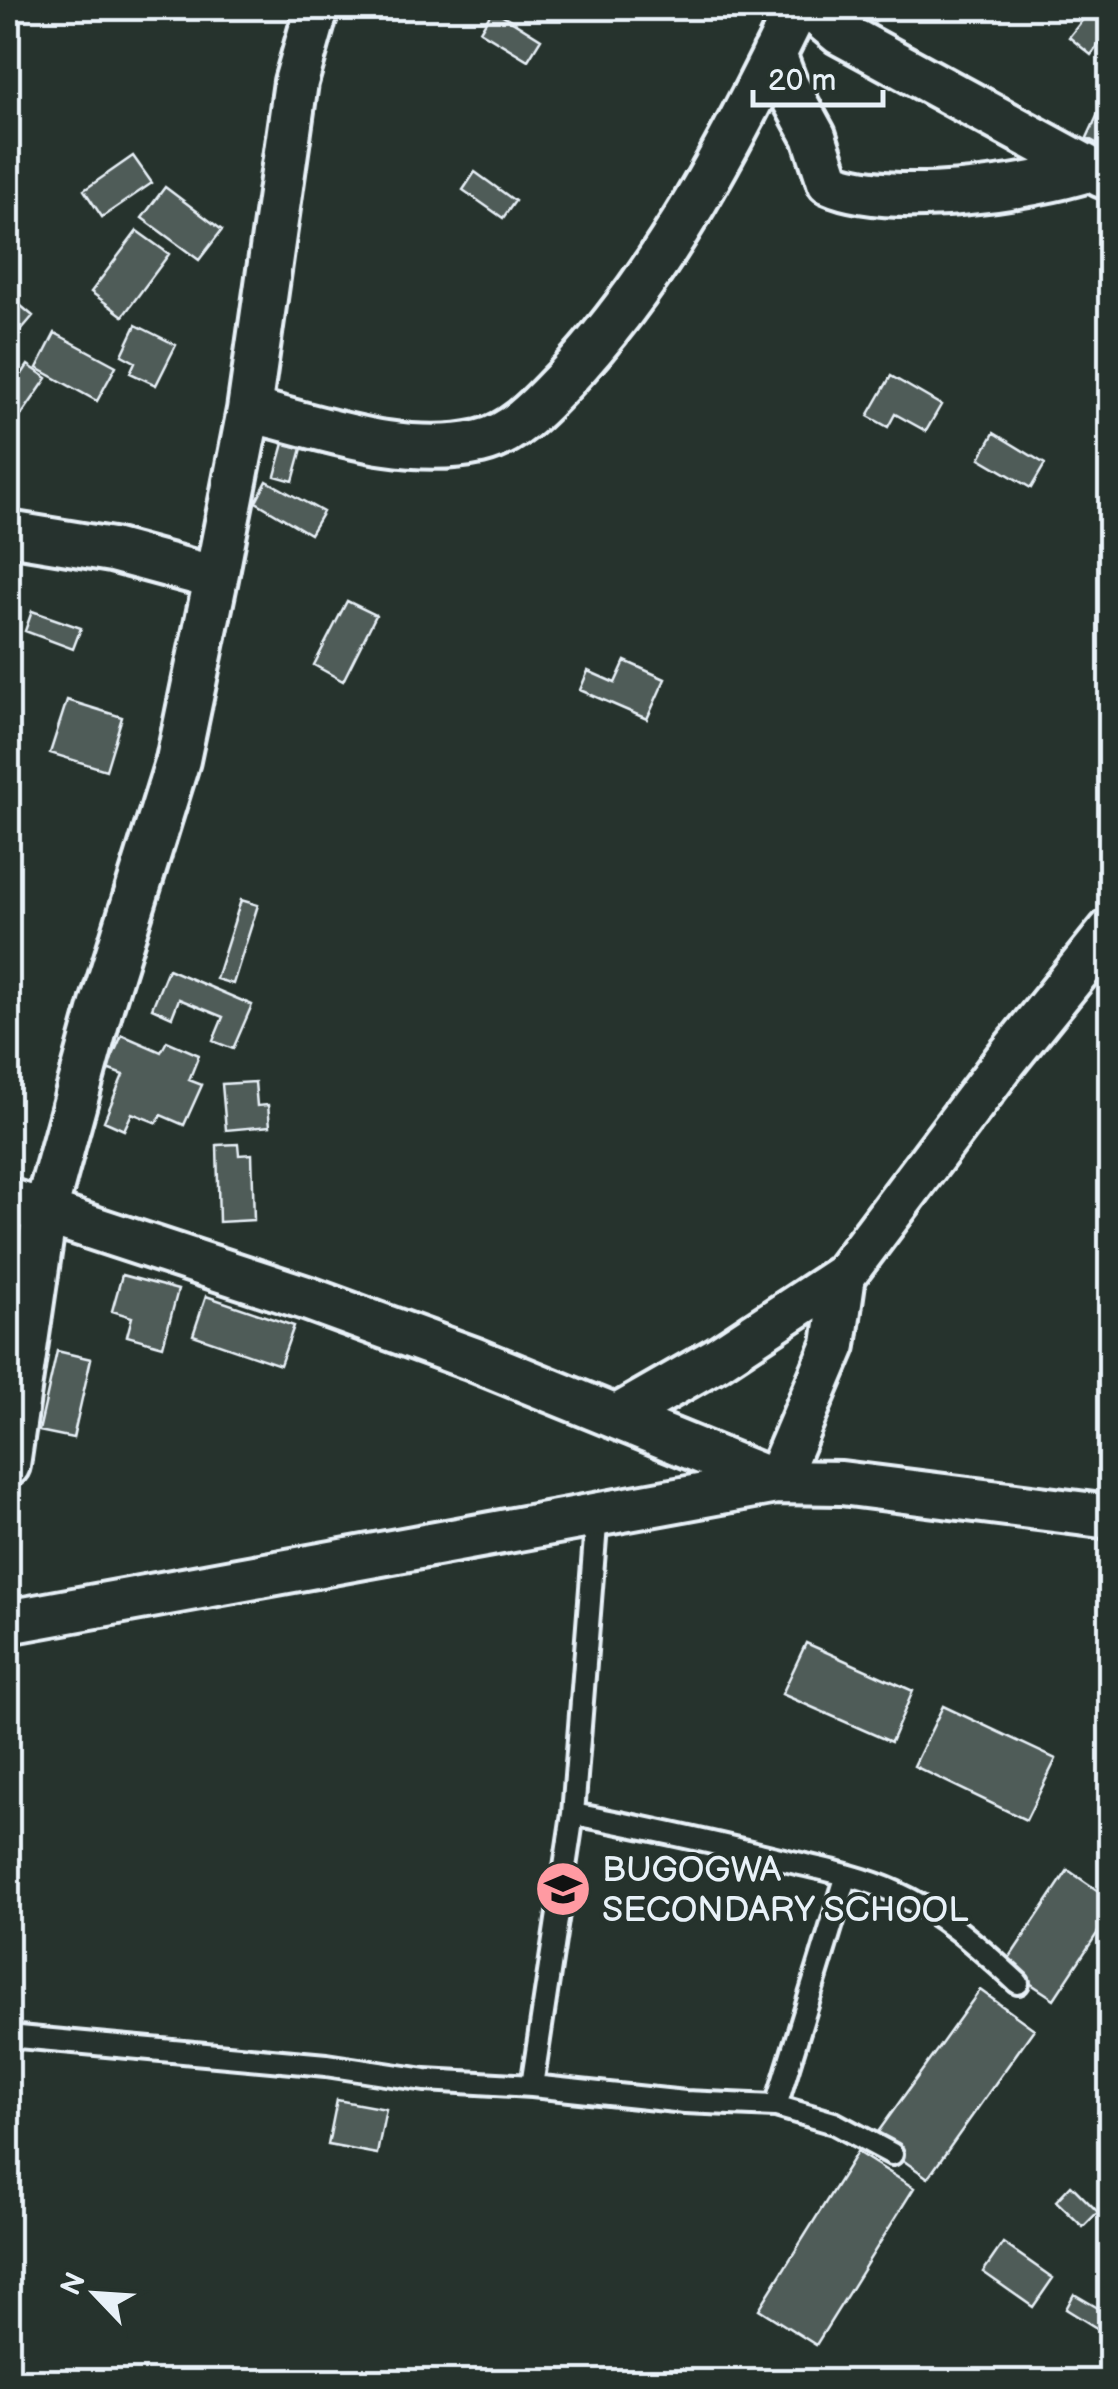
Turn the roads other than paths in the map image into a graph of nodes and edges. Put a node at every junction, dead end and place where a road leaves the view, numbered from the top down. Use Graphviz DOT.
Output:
graph roads {
  1 [pos="317,8"];
  2 [pos="796,8"];
  3 [pos="810,8"];
  4 [pos="774,54"];
  5 [pos="1101,174"];
  6 [pos="250,410"];
  7 [pos="8,532"];
  8 [pos="216,578"];
  9 [pos="1110,930"];
  10 [pos="26,1206"];
  11 [pos="844,1275"];
  12 [pos="616,1417"];
  13 [pos="8,1464"];
  14 [pos="776,1482"];
  15 [pos="597,1513"];
  16 [pos="1110,1517"];
  17 [pos="8,1622"];
  18 [pos="573,1814"];
  19 [pos="846,1875"];
  20 [pos="1018,1983"];
  21 [pos="8,2036"];
  22 [pos="532,2086"];
  23 [pos="776,2106"];
  24 [pos="892,2154"];
  1 -- 6 [label="street"];
  2 -- 4 [label="street"];
  3 -- 5 [label="street"];
  4 -- 5 [label="street"];
  4 -- 6 [label="street"];
  6 -- 8 [label="street"];
  7 -- 8 [label="street"];
  8 -- 10 [label="street"];
  9 -- 11 [label="street"];
  10 -- 12 [label="street"];
  10 -- 13 [label="street"];
  11 -- 12 [label="street"];
  11 -- 14 [label="street"];
  12 -- 14 [label="street"];
  14 -- 15 [label="street"];
  14 -- 16 [label="street"];
  15 -- 17 [label="street"];
  15 -- 18 [label="lane"];
  18 -- 19 [label="lane"];
  18 -- 22 [label="lane"];
  19 -- 20 [label="lane"];
  19 -- 23 [label="lane"];
  21 -- 22 [label="lane"];
  22 -- 23 [label="lane"];
  23 -- 24 [label="lane"];
}
